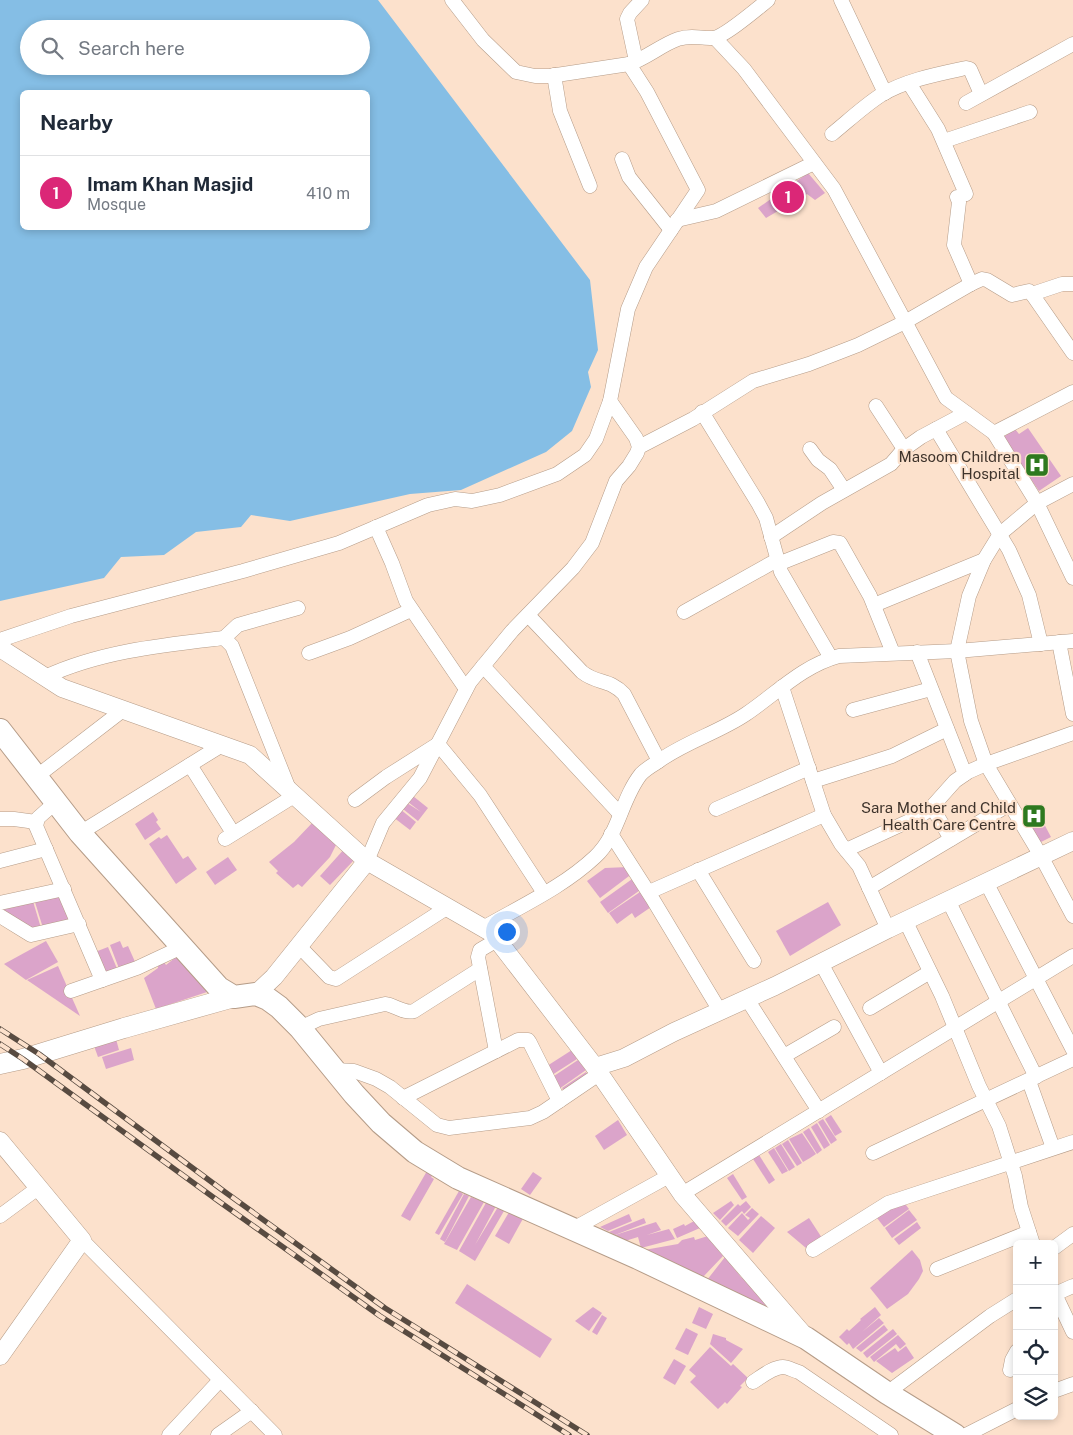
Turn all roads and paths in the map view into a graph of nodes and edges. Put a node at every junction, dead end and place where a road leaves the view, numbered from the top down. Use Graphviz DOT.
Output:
graph roads {
  1 [pos="452,0"];
  2 [pos="642,0"];
  3 [pos="768,0"];
  4 [pos="841,0"];
  5 [pos="715,38"];
  6 [pos="1073,44"];
  7 [pos="633,62"];
  8 [pos="554,75"];
  9 [pos="909,83"];
  10 [pos="885,93"];
  11 [pos="981,94"];
  12 [pos="966,103"];
  13 [pos="1030,112"];
  14 [pos="832,134"];
  15 [pos="944,141"];
  16 [pos="622,159"];
  17 [pos="814,163"];
  18 [pos="590,186"];
  19 [pos="674,225"];
  20 [pos="971,284"];
  21 [pos="1073,284"];
  22 [pos="1032,294"];
  23 [pos="905,322"];
  24 [pos="1073,353"];
  25 [pos="1073,392"];
  26 [pos="610,401"];
  27 [pos="876,406"];
  28 [pos="702,412"];
  29 [pos="966,413"];
  30 [pos="936,429"];
  31 [pos="994,433"];
  32 [pos="639,447"];
  33 [pos="810,449"];
  34 [pos="904,449"];
  35 [pos="1073,484"];
  36 [pos="844,490"];
  37 [pos="1037,503"];
  38 [pos="376,527"];
  39 [pos="1000,534"];
  40 [pos="771,537"];
  41 [pos="984,560"];
  42 [pos="778,562"];
  43 [pos="1073,578"];
  44 [pos="874,605"];
  45 [pos="298,608"];
  46 [pos="411,610"];
  47 [pos="684,612"];
  48 [pos="528,615"];
  49 [pos="224,638"];
  50 [pos="0,640"];
  51 [pos="1073,641"];
  52 [pos="1058,642"];
  53 [pos="1042,644"];
  54 [pos="0,648"];
  55 [pos="957,651"];
  56 [pos="917,652"];
  57 [pos="309,653"];
  58 [pos="893,653"];
  59 [pos="831,658"];
  60 [pos="483,666"];
  61 [pos="45,677"];
  62 [pos="782,687"];
  63 [pos="931,689"];
  64 [pos="466,690"];
  65 [pos="123,710"];
  66 [pos="853,710"];
  67 [pos="1073,714"];
  68 [pos="947,729"];
  69 [pos="1073,733"];
  70 [pos="4,741"];
  71 [pos="438,744"];
  72 [pos="222,745"];
  73 [pos="659,761"];
  74 [pos="986,764"];
  75 [pos="190,765"];
  76 [pos="965,774"];
  77 [pos="811,775"];
  78 [pos="36,777"];
  79 [pos="292,794"];
  80 [pos="355,800"];
  81 [pos="56,802"];
  82 [pos="1010,804"];
  83 [pos="932,807"];
  84 [pos="716,809"];
  85 [pos="620,814"];
  86 [pos="824,815"];
  87 [pos="0,819"];
  88 [pos="36,822"];
  89 [pos="80,832"];
  90 [pos="611,834"];
  91 [pos="951,840"];
  92 [pos="1073,841"];
  93 [pos="46,849"];
  94 [pos="846,850"];
  95 [pos="1041,856"];
  96 [pos="367,860"];
  97 [pos="0,861"];
  98 [pos="698,870"];
  99 [pos="986,882"];
  100 [pos="869,888"];
  101 [pos="64,889"];
  102 [pos="648,892"];
  103 [pos="544,893"];
  104 [pos="948,900"];
  105 [pos="0,903"];
  106 [pos="448,907"];
  107 [pos="0,916"];
  108 [pos="1073,916"];
  109 [pos="905,920"];
  110 [pos="79,924"];
  111 [pos="483,928"];
  112 [pos="888,929"];
  113 [pos="497,940"];
  114 [pos="299,946"];
  115 [pos="182,947"];
  116 [pos="1073,956"];
  117 [pos="754,961"];
  118 [pos="821,963"];
  119 [pos="480,969"];
  120 [pos="930,972"];
  121 [pos="1037,978"];
  122 [pos="102,980"];
  123 [pos="71,991"];
  124 [pos="245,995"];
  125 [pos="746,999"];
  126 [pos="999,1000"];
  127 [pos="870,1008"];
  128 [pos="720,1011"];
  129 [pos="834,1027"];
  130 [pos="955,1027"];
  131 [pos="300,1028"];
  132 [pos="1073,1050"];
  133 [pos="496,1051"];
  134 [pos="784,1056"];
  135 [pos="1073,1059"];
  136 [pos="0,1064"];
  137 [pos="335,1070"];
  138 [pos="597,1070"];
  139 [pos="882,1073"];
  140 [pos="1032,1079"];
  141 [pos="403,1098"];
  142 [pos="985,1100"];
  143 [pos="559,1101"];
  144 [pos="819,1111"];
  145 [pos="0,1141"];
  146 [pos="1073,1142"];
  147 [pos="1053,1148"];
  148 [pos="872,1153"];
  149 [pos="1010,1163"];
  150 [pos="669,1176"];
  151 [pos="38,1188"];
  152 [pos="682,1194"];
  153 [pos="0,1216"];
  154 [pos="573,1229"];
  155 [pos="1073,1234"];
  156 [pos="1031,1238"];
  157 [pos="82,1240"];
  158 [pos="1062,1246"];
  159 [pos="813,1250"];
  160 [pos="936,1269"];
  161 [pos="1073,1286"];
  162 [pos="1058,1292"];
  163 [pos="1058,1300"];
  164 [pos="1013,1305"];
  165 [pos="1073,1332"];
  166 [pos="806,1338"];
  167 [pos="0,1356"];
  168 [pos="1013,1358"];
  169 [pos="1010,1370"];
  170 [pos="220,1380"];
  171 [pos="753,1382"];
  172 [pos="1073,1384"];
  173 [pos="1058,1390"];
  174 [pos="888,1393"];
  175 [pos="252,1411"];
  176 [pos="1013,1411"];
  177 [pos="169,1435"];
  178 [pos="218,1435"];
  179 [pos="276,1435"];
  180 [pos="891,1435"];
  181 [pos="955,1435"];
  182 [pos="966,1435"];
  1 -- 8 [label="street"];
  2 -- 7 [label="street"];
  3 -- 5 [label="street"];
  4 -- 10 [label="street"];
  5 -- 7 [label="street"];
  5 -- 17 [label="street"];
  6 -- 11 [label="street"];
  7 -- 8 [label="street"];
  7 -- 19 [label="street"];
  8 -- 18 [label="street"];
  9 -- 10 [label="street"];
  9 -- 11 [label="street"];
  9 -- 15 [label="street"];
  10 -- 14 [label="street"];
  11 -- 12 [label="street"];
  13 -- 15 [label="street"];
  15 -- 20 [label="street"];
  16 -- 19 [label="street"];
  17 -- 19 [label="street"];
  17 -- 23 [label="street"];
  19 -- 26 [label="street"];
  20 -- 22 [label="street"];
  20 -- 23 [label="street"];
  21 -- 22 [label="street"];
  22 -- 24 [label="street"];
  23 -- 28 [label="street"];
  23 -- 29 [label="street"];
  25 -- 31 [label="street"];
  26 -- 32 [label="street"];
  26 -- 38 [label="street"];
  27 -- 34 [label="street"];
  28 -- 32 [label="street"];
  28 -- 40 [label="street"];
  29 -- 30 [label="street"];
  29 -- 31 [label="street"];
  30 -- 34 [label="street"];
  30 -- 39 [label="street"];
  31 -- 37 [label="street"];
  32 -- 48 [label="street"];
  33 -- 36 [label="street"];
  34 -- 36 [label="street"];
  35 -- 37 [label="street"];
  36 -- 40 [label="street"];
  37 -- 39 [label="street"];
  37 -- 43 [label="street"];
  38 -- 46 [label="street"];
  38 -- 50 [label="street"];
  39 -- 41 [label="street"];
  39 -- 53 [label="street"];
  40 -- 42 [label="street"];
  41 -- 44 [label="street"];
  41 -- 55 [label="street"];
  42 -- 44 [label="street"];
  42 -- 47 [label="street"];
  42 -- 59 [label="street"];
  44 -- 58 [label="street"];
  45 -- 49 [label="street"];
  46 -- 57 [label="street"];
  46 -- 64 [label="street"];
  48 -- 60 [label="street"];
  48 -- 73 [label="street"];
  49 -- 61 [label="street"];
  49 -- 79 [label="street"];
  51 -- 52 [label="street"];
  52 -- 53 [label="street"];
  52 -- 67 [label="street"];
  53 -- 55 [label="street"];
  54 -- 61 [label="street"];
  55 -- 56 [label="street"];
  55 -- 74 [label="street"];
  56 -- 58 [label="street"];
  56 -- 63 [label="street"];
  58 -- 59 [label="street"];
  59 -- 62 [label="street"];
  60 -- 64 [label="street"];
  60 -- 85 [label="street"];
  61 -- 65 [label="street"];
  62 -- 73 [label="street"];
  62 -- 77 [label="street"];
  63 -- 66 [label="street"];
  63 -- 68 [label="street"];
  64 -- 71 [label="street"];
  65 -- 72 [label="street"];
  65 -- 78 [label="street"];
  68 -- 76 [label="street"];
  68 -- 77 [label="street"];
  69 -- 74 [label="street"];
  70 -- 78 [label="main road"];
  71 -- 80 [label="street"];
  71 -- 96 [label="street"];
  71 -- 103 [label="street"];
  72 -- 75 [label="street"];
  72 -- 79 [label="street"];
  73 -- 85 [label="street"];
  74 -- 76 [label="street"];
  74 -- 82 [label="street"];
  75 -- 79 [label="street"];
  75 -- 89 [label="street"];
  76 -- 83 [label="street"];
  77 -- 84 [label="street"];
  77 -- 86 [label="street"];
  78 -- 81 [label="main road"];
  79 -- 96 [label="street"];
  81 -- 88 [label="street"];
  81 -- 89 [label="main road"];
  82 -- 91 [label="street"];
  82 -- 95 [label="street"];
  83 -- 91 [label="street"];
  83 -- 94 [label="street"];
  85 -- 90 [label="street"];
  86 -- 94 [label="street"];
  86 -- 98 [label="street"];
  87 -- 88 [label="street"];
  88 -- 93 [label="street"];
  89 -- 115 [label="main road"];
  90 -- 102 [label="street"];
  90 -- 103 [label="street"];
  91 -- 100 [label="street"];
  92 -- 95 [label="street"];
  93 -- 97 [label="street"];
  93 -- 101 [label="street"];
  94 -- 100 [label="street"];
  95 -- 99 [label="street"];
  95 -- 108 [label="street"];
  96 -- 106 [label="street"];
  96 -- 114 [label="street"];
  98 -- 102 [label="street"];
  98 -- 117 [label="street"];
  99 -- 104 [label="street"];
  99 -- 121 [label="street"];
  100 -- 112 [label="street"];
  101 -- 105 [label="street"];
  101 -- 110 [label="street"];
  102 -- 128 [label="street"];
  103 -- 111 [label="street"];
  104 -- 109 [label="street"];
  104 -- 126 [label="street"];
  106 -- 111 [label="street"];
  106 -- 114 [label="street"];
  107 -- 110 [label="street"];
  109 -- 112 [label="street"];
  109 -- 120 [label="street"];
  110 -- 122 [label="street"];
  111 -- 113 [label="street"];
  112 -- 118 [label="street"];
  113 -- 119 [label="street"];
  113 -- 138 [label="street"];
  114 -- 124 [label="street"];
  115 -- 122 [label="street"];
  115 -- 124 [label="main road"];
  116 -- 121 [label="street"];
  118 -- 125 [label="street"];
  118 -- 139 [label="street"];
  119 -- 131 [label="street"];
  119 -- 133 [label="street"];
  120 -- 127 [label="street"];
  120 -- 130 [label="street"];
  121 -- 126 [label="street"];
  121 -- 132 [label="street"];
  122 -- 123 [label="street"];
  124 -- 131 [label="main road"];
  124 -- 136 [label="main road"];
  125 -- 128 [label="street"];
  125 -- 134 [label="street"];
  126 -- 130 [label="street"];
  126 -- 140 [label="street"];
  128 -- 138 [label="street"];
  129 -- 134 [label="street"];
  130 -- 139 [label="street"];
  130 -- 142 [label="street"];
  131 -- 137 [label="main road"];
  133 -- 141 [label="street"];
  133 -- 143 [label="street"];
  134 -- 144 [label="street"];
  135 -- 140 [label="street"];
  137 -- 141 [label="street"];
  137 -- 154 [label="main road"];
  138 -- 143 [label="street"];
  138 -- 150 [label="street"];
  139 -- 144 [label="street"];
  140 -- 142 [label="street"];
  140 -- 147 [label="street"];
  141 -- 143 [label="street"];
  142 -- 148 [label="street"];
  142 -- 149 [label="street"];
  144 -- 152 [label="street"];
  145 -- 151 [label="street"];
  146 -- 147 [label="street"];
  147 -- 149 [label="street"];
  149 -- 156 [label="street"];
  149 -- 159 [label="street"];
  150 -- 152 [label="street"];
  150 -- 154 [label="street"];
  151 -- 153 [label="street"];
  151 -- 157 [label="street"];
  152 -- 166 [label="street"];
  154 -- 166 [label="main road"];
  155 -- 158 [label="street"];
  156 -- 160 [label="street"];
  157 -- 167 [label="street"];
  157 -- 170 [label="street"];
  161 -- 162 [label="street"];
  163 -- 165 [label="street"];
  164 -- 174 [label="street"];
  166 -- 174 [label="main road"];
  168 -- 169 [label="street"];
  170 -- 175 [label="street"];
  170 -- 177 [label="street"];
  171 -- 180 [label="street"];
  172 -- 173 [label="street"];
  174 -- 181 [label="main road"];
  175 -- 178 [label="street"];
  175 -- 179 [label="street"];
  176 -- 182 [label="street"];
}
